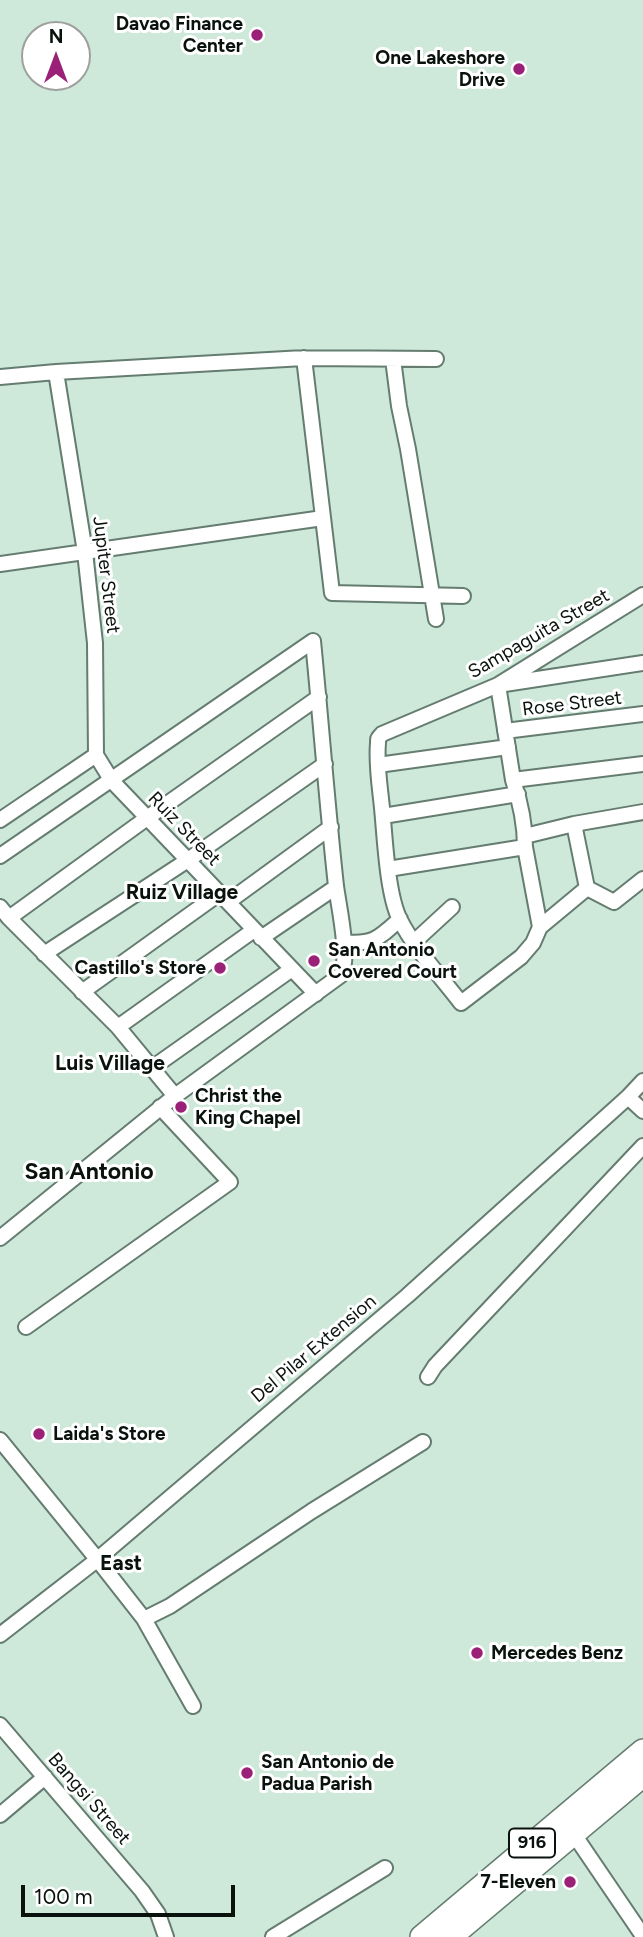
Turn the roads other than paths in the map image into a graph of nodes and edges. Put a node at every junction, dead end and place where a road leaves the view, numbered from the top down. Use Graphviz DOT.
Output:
graph roads {
  1 [pos="304,358"];
  2 [pos="393,359"];
  3 [pos="436,359"];
  4 [pos="56,372"];
  5 [pos="0,377"];
  6 [pos="323,518"];
  7 [pos="85,552"];
  8 [pos="0,564"];
  9 [pos="432,595"];
  10 [pos="643,595"];
  11 [pos="463,596"];
  12 [pos="436,619"];
  13 [pos="643,663"];
  14 [pos="498,685"];
  15 [pos="319,697"];
  16 [pos="643,714"];
  17 [pos="505,732"];
  18 [pos="508,747"];
  19 [pos="96,755"];
  20 [pos="325,764"];
  21 [pos="643,764"];
  22 [pos="378,765"];
  23 [pos="111,781"];
  24 [pos="515,787"];
  25 [pos="643,812"];
  26 [pos="383,816"];
  27 [pos="147,818"];
  28 [pos="0,820"];
  29 [pos="574,824"];
  30 [pos="331,827"];
  31 [pos="525,841"];
  32 [pos="0,856"];
  33 [pos="188,860"];
  34 [pos="388,869"];
  35 [pos="643,878"];
  36 [pos="336,887"];
  37 [pos="587,888"];
  38 [pos="223,898"];
  39 [pos="452,907"];
  40 [pos="4,913"];
  41 [pos="400,919"];
  42 [pos="540,927"];
  43 [pos="258,934"];
  44 [pos="343,942"];
  45 [pos="414,942"];
  46 [pos="44,954"];
  47 [pos="292,969"];
  48 [pos="82,992"];
  49 [pos="316,994"];
  50 [pos="118,1027"];
  51 [pos="152,1069"];
  52 [pos="643,1081"];
  53 [pos="175,1096"];
  54 [pos="628,1097"];
  55 [pos="160,1107"];
  56 [pos="643,1111"];
  57 [pos="643,1146"];
  58 [pos="0,1238"];
  59 [pos="26,1327"];
  60 [pos="428,1377"];
  61 [pos="0,1440"];
  62 [pos="423,1442"];
  63 [pos="97,1559"];
  64 [pos="144,1619"];
  65 [pos="0,1635"];
  66 [pos="193,1706"];
  67 [pos="0,1725"];
  68 [pos="643,1751"];
  69 [pos="643,1775"];
  70 [pos="45,1777"];
  71 [pos="0,1815"];
  72 [pos="568,1825"];
  73 [pos="385,1868"];
  74 [pos="643,1936"];
  75 [pos="166,1937"];
  76 [pos="272,1937"];
  77 [pos="422,1937"];
  78 [pos="450,1937"];
  1 -- 2 [label="street"];
  1 -- 4 [label="street"];
  1 -- 6 [label="street"];
  2 -- 3 [label="street"];
  2 -- 9 [label="street"];
  4 -- 5 [label="street"];
  4 -- 7 [label="street, Jupiter Street"];
  6 -- 7 [label="street"];
  6 -- 9 [label="street"];
  7 -- 8 [label="street"];
  7 -- 19 [label="street, Jupiter Street"];
  9 -- 11 [label="street"];
  9 -- 12 [label="street"];
  10 -- 14 [label="street, Sampaguita Street"];
  13 -- 14 [label="street"];
  14 -- 17 [label="street"];
  14 -- 22 [label="street, Sampaguita Street"];
  15 -- 20 [label="street"];
  15 -- 23 [label="street"];
  15 -- 27 [label="street"];
  16 -- 17 [label="street, Rose Street"];
  17 -- 18 [label="street"];
  18 -- 22 [label="street"];
  18 -- 24 [label="street"];
  19 -- 23 [label="street, Jupiter Street"];
  19 -- 28 [label="street"];
  20 -- 30 [label="street"];
  20 -- 33 [label="street"];
  21 -- 24 [label="street"];
  22 -- 26 [label="street"];
  23 -- 27 [label="street, Ruiz Street"];
  23 -- 32 [label="street"];
  24 -- 26 [label="street"];
  24 -- 31 [label="street"];
  25 -- 29 [label="street"];
  26 -- 34 [label="street"];
  27 -- 33 [label="street, Ruiz Street"];
  27 -- 40 [label="street"];
  29 -- 31 [label="street"];
  29 -- 37 [label="street"];
  30 -- 36 [label="street"];
  30 -- 38 [label="street"];
  31 -- 34 [label="street"];
  31 -- 42 [label="street"];
  33 -- 38 [label="street, Ruiz Street"];
  33 -- 46 [label="street"];
  34 -- 41 [label="street"];
  35 -- 37 [label="street"];
  36 -- 43 [label="street"];
  36 -- 44 [label="street"];
  37 -- 42 [label="street"];
  38 -- 43 [label="street, Ruiz Street"];
  38 -- 48 [label="street"];
  39 -- 45 [label="street"];
  40 -- 46 [label="street"];
  41 -- 44 [label="street"];
  41 -- 45 [label="street"];
  42 -- 45 [label="street"];
  43 -- 47 [label="street, Ruiz Street"];
  43 -- 50 [label="street"];
  44 -- 49 [label="street"];
  46 -- 48 [label="street"];
  47 -- 49 [label="street, Ruiz Street"];
  47 -- 51 [label="street"];
  48 -- 50 [label="street"];
  49 -- 53 [label="street"];
  50 -- 51 [label="street"];
  51 -- 53 [label="street"];
  52 -- 54 [label="street, Del Pilar Extension"];
  53 -- 55 [label="street"];
  54 -- 56 [label="street"];
  54 -- 63 [label="street, Del Pilar Extension"];
  55 -- 58 [label="street"];
  55 -- 59 [label="street"];
  57 -- 60 [label="street"];
  61 -- 63 [label="street"];
  62 -- 64 [label="street"];
  63 -- 64 [label="street"];
  63 -- 65 [label="street, Del Pilar Extension"];
  64 -- 66 [label="street"];
  67 -- 70 [label="street, Bangsi Street"];
  68 -- 72 [label="main road, 916"];
  69 -- 72 [label="main road, 916"];
  70 -- 71 [label="street"];
  70 -- 75 [label="street, Bangsi Street"];
  72 -- 74 [label="street"];
  72 -- 77 [label="main road, 916"];
  72 -- 78 [label="main road, 916"];
  73 -- 76 [label="street"];
}
